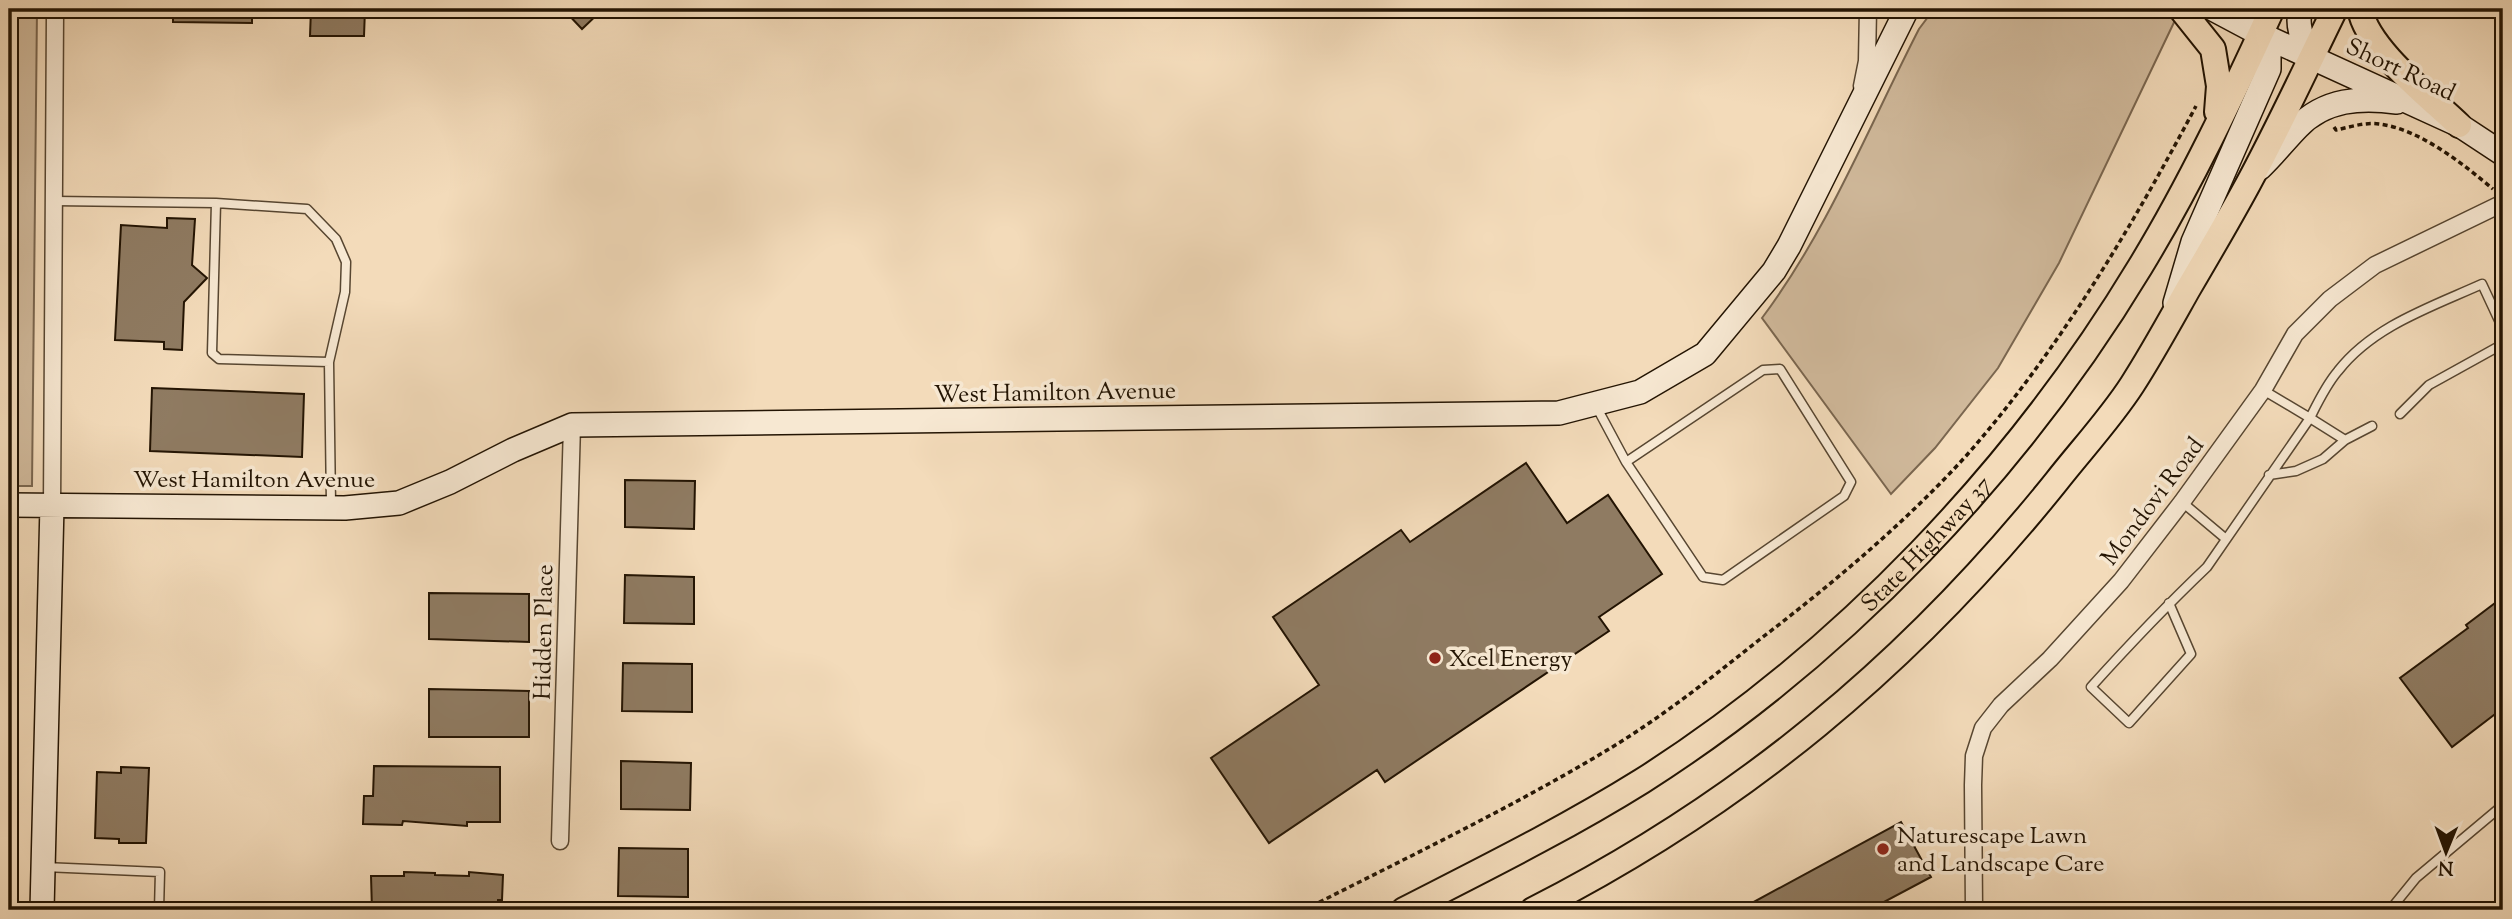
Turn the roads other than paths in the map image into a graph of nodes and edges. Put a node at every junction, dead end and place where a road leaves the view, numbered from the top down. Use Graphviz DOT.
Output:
graph roads {
  1 [pos="1868,9"];
  2 [pos="1907,9"];
  3 [pos="2181,9"];
  4 [pos="2213,9"];
  5 [pos="2272,9"];
  6 [pos="2301,9"];
  7 [pos="2334,9"];
  8 [pos="2360,9"];
  9 [pos="55,10"];
  10 [pos="2260,34"];
  11 [pos="2311,57"];
  12 [pos="1859,103"];
  13 [pos="2414,104"];
  14 [pos="2216,124"];
  15 [pos="2459,125"];
  16 [pos="2503,154"];
  17 [pos="2253,174"];
  18 [pos="54,201"];
  19 [pos="216,203"];
  20 [pos="2503,203"];
  21 [pos="2172,316"];
  22 [pos="2503,329"];
  23 [pos="2503,344"];
  24 [pos="329,362"];
  25 [pos="2263,390"];
  26 [pos="1595,404"];
  27 [pos="2400,414"];
  28 [pos="2310,418"];
  29 [pos="572,425"];
  30 [pos="2372,426"];
  31 [pos="2345,440"];
  32 [pos="1626,463"];
  33 [pos="2269,475"];
  34 [pos="2182,502"];
  35 [pos="9,505"];
  36 [pos="52,505"];
  37 [pos="331,507"];
  38 [pos="2226,539"];
  39 [pos="2169,603"];
  40 [pos="2503,805"];
  41 [pos="560,841"];
  42 [pos="43,867"];
  43 [pos="42,910"];
  44 [pos="159,910"];
  45 [pos="1404,910"];
  46 [pos="1533,910"];
  47 [pos="1975,910"];
  48 [pos="2390,910"];
  1 -- 12 [label="street"];
  2 -- 12 [label="street, West Hamilton Avenue"];
  3 -- 14 [label="main road"];
  4 -- 10 [label="street"];
  5 -- 10 [label="main road, State Highway 37"];
  6 -- 11 [label="street"];
  7 -- 11 [label="main road"];
  8 -- 15 [label="main road"];
  9 -- 18 [label="street"];
  10 -- 11 [label="street"];
  10 -- 14 [label="main road, State Highway 37"];
  10 -- 21 [label="street"];
  11 -- 13 [label="street, Short Road"];
  11 -- 17 [label="main road"];
  12 -- 26 [label="street, West Hamilton Avenue"];
  13 -- 15 [label="street, Short Road"];
  13 -- 17 [label="street"];
  14 -- 45 [label="main road, State Highway 37"];
  15 -- 16 [label="street, Short Road"];
  17 -- 21 [label="main road"];
  18 -- 19 [label="lane"];
  18 -- 36 [label="street"];
  19 -- 24 [label="lane"];
  19 -- 24 [label="lane"];
  20 -- 25 [label="street, Mondovi Road"];
  21 -- 46 [label="main road"];
  22 -- 28 [label="lane"];
  23 -- 27 [label="lane"];
  24 -- 37 [label="lane"];
  25 -- 28 [label="lane"];
  25 -- 34 [label="street, Mondovi Road"];
  26 -- 29 [label="street, West Hamilton Avenue"];
  26 -- 32 [label="lane"];
  28 -- 31 [label="lane"];
  28 -- 33 [label="lane"];
  29 -- 37 [label="street, West Hamilton Avenue"];
  29 -- 41 [label="street, Hidden Place"];
  30 -- 31 [label="lane"];
  31 -- 33 [label="lane"];
  32 -- 32 [label="lane"];
  33 -- 38 [label="lane"];
  34 -- 38 [label="lane"];
  34 -- 47 [label="street, Mondovi Road"];
  35 -- 36 [label="street, West Hamilton Avenue"];
  36 -- 37 [label="street, West Hamilton Avenue"];
  36 -- 42 [label="street"];
  38 -- 39 [label="lane"];
  39 -- 39 [label="lane"];
  40 -- 48 [label="lane"];
  42 -- 43 [label="street"];
  42 -- 44 [label="lane"];
}
